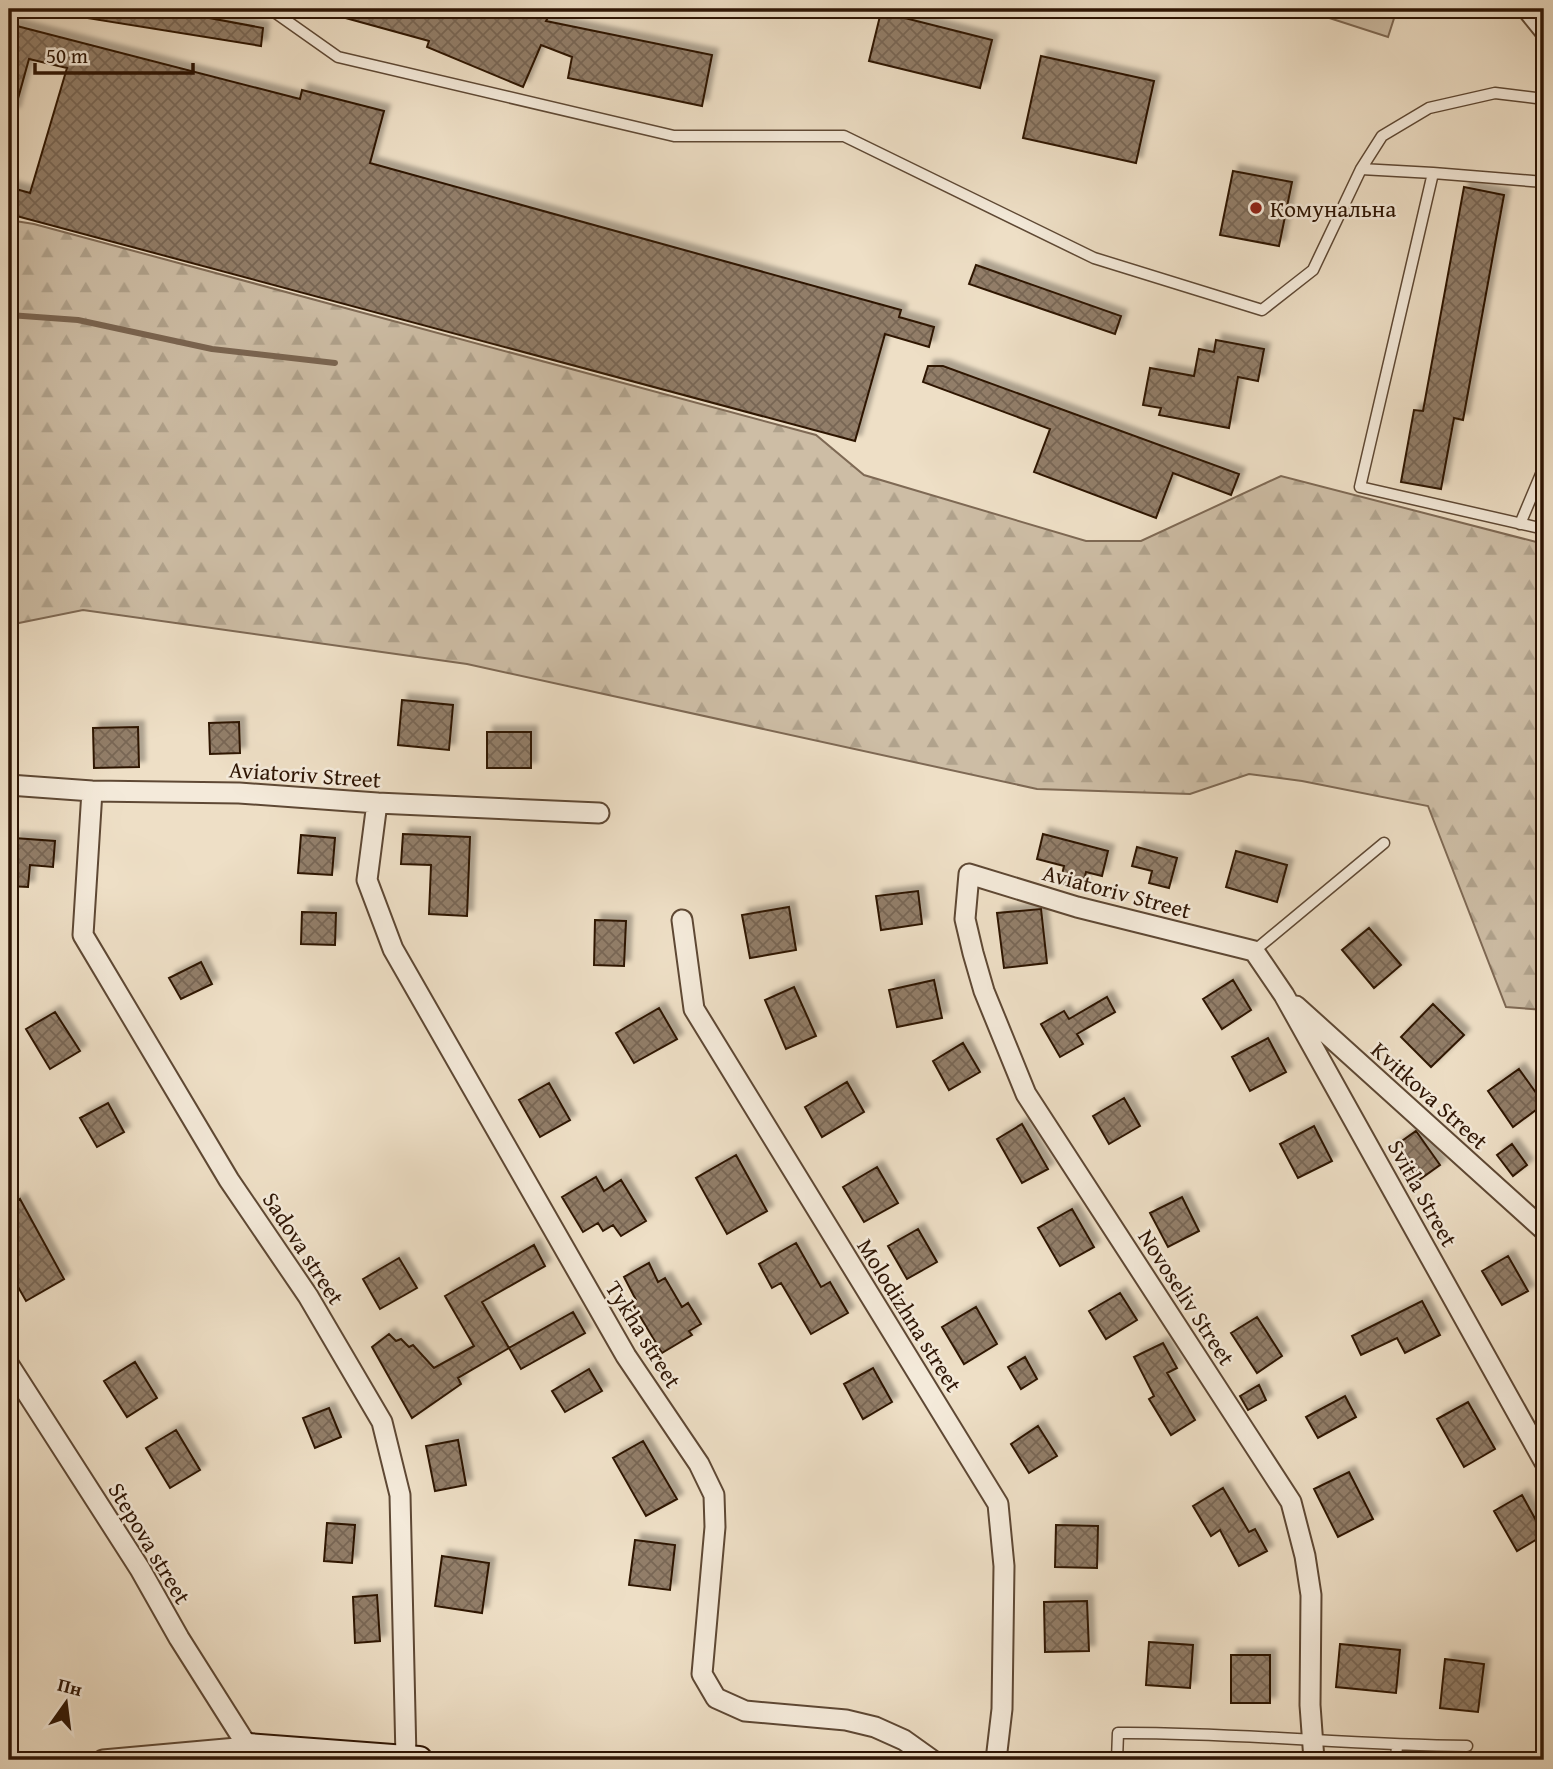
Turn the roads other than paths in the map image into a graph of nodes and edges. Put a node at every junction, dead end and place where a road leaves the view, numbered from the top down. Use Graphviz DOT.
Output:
graph roads {
  1 [pos="270,9"];
  2 [pos="1527,9"];
  3 [pos="1544,30"];
  4 [pos="1544,99"];
  5 [pos="1361,169"];
  6 [pos="1433,173"];
  7 [pos="1544,182"];
  8 [pos="1544,467"];
  9 [pos="1520,524"];
  10 [pos="1544,529"];
  11 [pos="9,785"];
  12 [pos="92,792"];
  13 [pos="377,803"];
  14 [pos="599,813"];
  15 [pos="1384,843"];
  16 [pos="969,874"];
  17 [pos="682,920"];
  18 [pos="1254,951"];
  19 [pos="1284,995"];
  20 [pos="1544,1230"];
  21 [pos="9,1365"];
  22 [pos="1544,1461"];
  23 [pos="1313,1739"];
  24 [pos="1397,1745"];
  25 [pos="1467,1745"];
  26 [pos="248,1747"];
  27 [pos="412,1759"];
  28 [pos="103,1760"];
  29 [pos="932,1760"];
  30 [pos="996,1760"];
  31 [pos="1117,1760"];
  32 [pos="1314,1760"];
  33 [pos="1396,1760"];
  1 -- 5 [label="lane"];
  2 -- 3 [label="street"];
  4 -- 5 [label="lane"];
  5 -- 6 [label="lane"];
  6 -- 7 [label="lane"];
  6 -- 9 [label="lane"];
  8 -- 9 [label="lane"];
  9 -- 10 [label="lane"];
  11 -- 12 [label="street, Aviatoriv Street"];
  12 -- 13 [label="street, Aviatoriv Street"];
  12 -- 27 [label="street, Sadova street"];
  13 -- 14 [label="street, Aviatoriv Street"];
  13 -- 29 [label="street, Tykha street"];
  15 -- 18 [label="lane"];
  16 -- 18 [label="street, Aviatoriv Street"];
  16 -- 23 [label="street, Novoseliv Street"];
  17 -- 30 [label="street, Molodizhna street"];
  18 -- 19 [label="street, Svitla Street"];
  19 -- 20 [label="street, Kvitkova Street"];
  19 -- 22 [label="street, Svitla Street"];
  21 -- 26 [label="street, Stepova street"];
  23 -- 24 [label="lane"];
  23 -- 31 [label="lane"];
  23 -- 32 [label="street, Novoseliv Street"];
  24 -- 25 [label="lane"];
  24 -- 33 [label="lane"];
  26 -- 27 [label="street"];
  26 -- 28 [label="street"];
}
